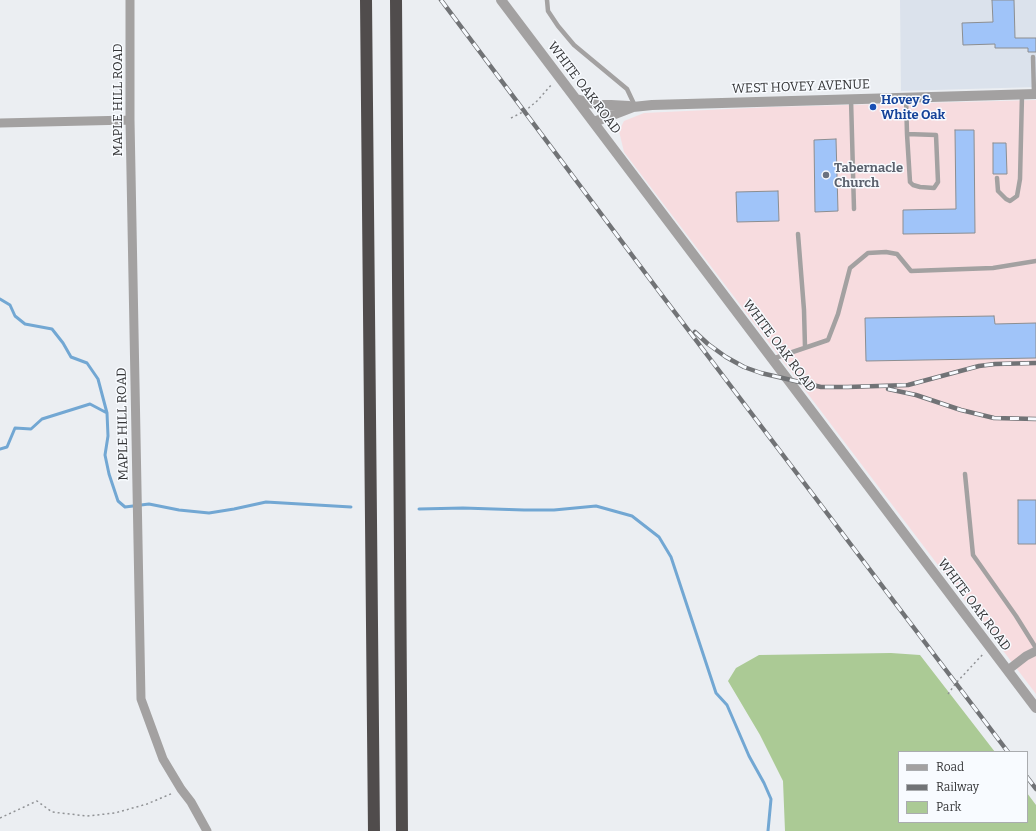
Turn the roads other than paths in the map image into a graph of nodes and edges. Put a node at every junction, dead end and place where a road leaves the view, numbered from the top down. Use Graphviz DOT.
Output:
graph roads {
  1 [pos="130,0"];
  2 [pos="366,0"];
  3 [pos="396,0"];
  4 [pos="501,0"];
  5 [pos="547,0"];
  6 [pos="1033,57"];
  7 [pos="1035,94"];
  8 [pos="1022,95"];
  9 [pos="906,97"];
  10 [pos="576,99"];
  11 [pos="851,99"];
  12 [pos="634,106"];
  13 [pos="130,120"];
  14 [pos="594,122"];
  15 [pos="0,123"];
  16 [pos="907,134"];
  17 [pos="997,178"];
  18 [pos="854,209"];
  19 [pos="798,234"];
  20 [pos="1036,261"];
  21 [pos="805,347"];
  22 [pos="772,359"];
  23 [pos="965,474"];
  24 [pos="1036,648"];
  25 [pos="1036,651"];
  26 [pos="1008,670"];
  27 [pos="1036,708"];
  28 [pos="207,831"];
  29 [pos="374,831"];
  30 [pos="402,831"];
  1 -- 13 [label="street, MAPLE HILL ROAD"];
  2 -- 29 [label="highway"];
  3 -- 30 [label="highway"];
  4 -- 10 [label="street, WHITE OAK ROAD"];
  5 -- 12 [label="lane"];
  6 -- 7 [label="lane"];
  7 -- 8 [label="street, WEST HOVEY AVENUE"];
  8 -- 9 [label="street, WEST HOVEY AVENUE"];
  8 -- 17 [label="lane"];
  9 -- 11 [label="street, WEST HOVEY AVENUE"];
  9 -- 16 [label="lane"];
  10 -- 12 [label="street"];
  10 -- 14 [label="street, WHITE OAK ROAD"];
  11 -- 12 [label="street, WEST HOVEY AVENUE"];
  11 -- 18 [label="lane"];
  12 -- 14 [label="street, WEST HOVEY AVENUE"];
  13 -- 15 [label="street"];
  13 -- 28 [label="street, MAPLE HILL ROAD"];
  14 -- 22 [label="street, WHITE OAK ROAD"];
  16 -- 16 [label="lane"];
  19 -- 21 [label="lane"];
  20 -- 21 [label="lane"];
  21 -- 22 [label="lane"];
  22 -- 26 [label="street, WHITE OAK ROAD"];
  23 -- 24 [label="lane"];
  25 -- 26 [label="street"];
  26 -- 27 [label="street, WHITE OAK ROAD"];
}
